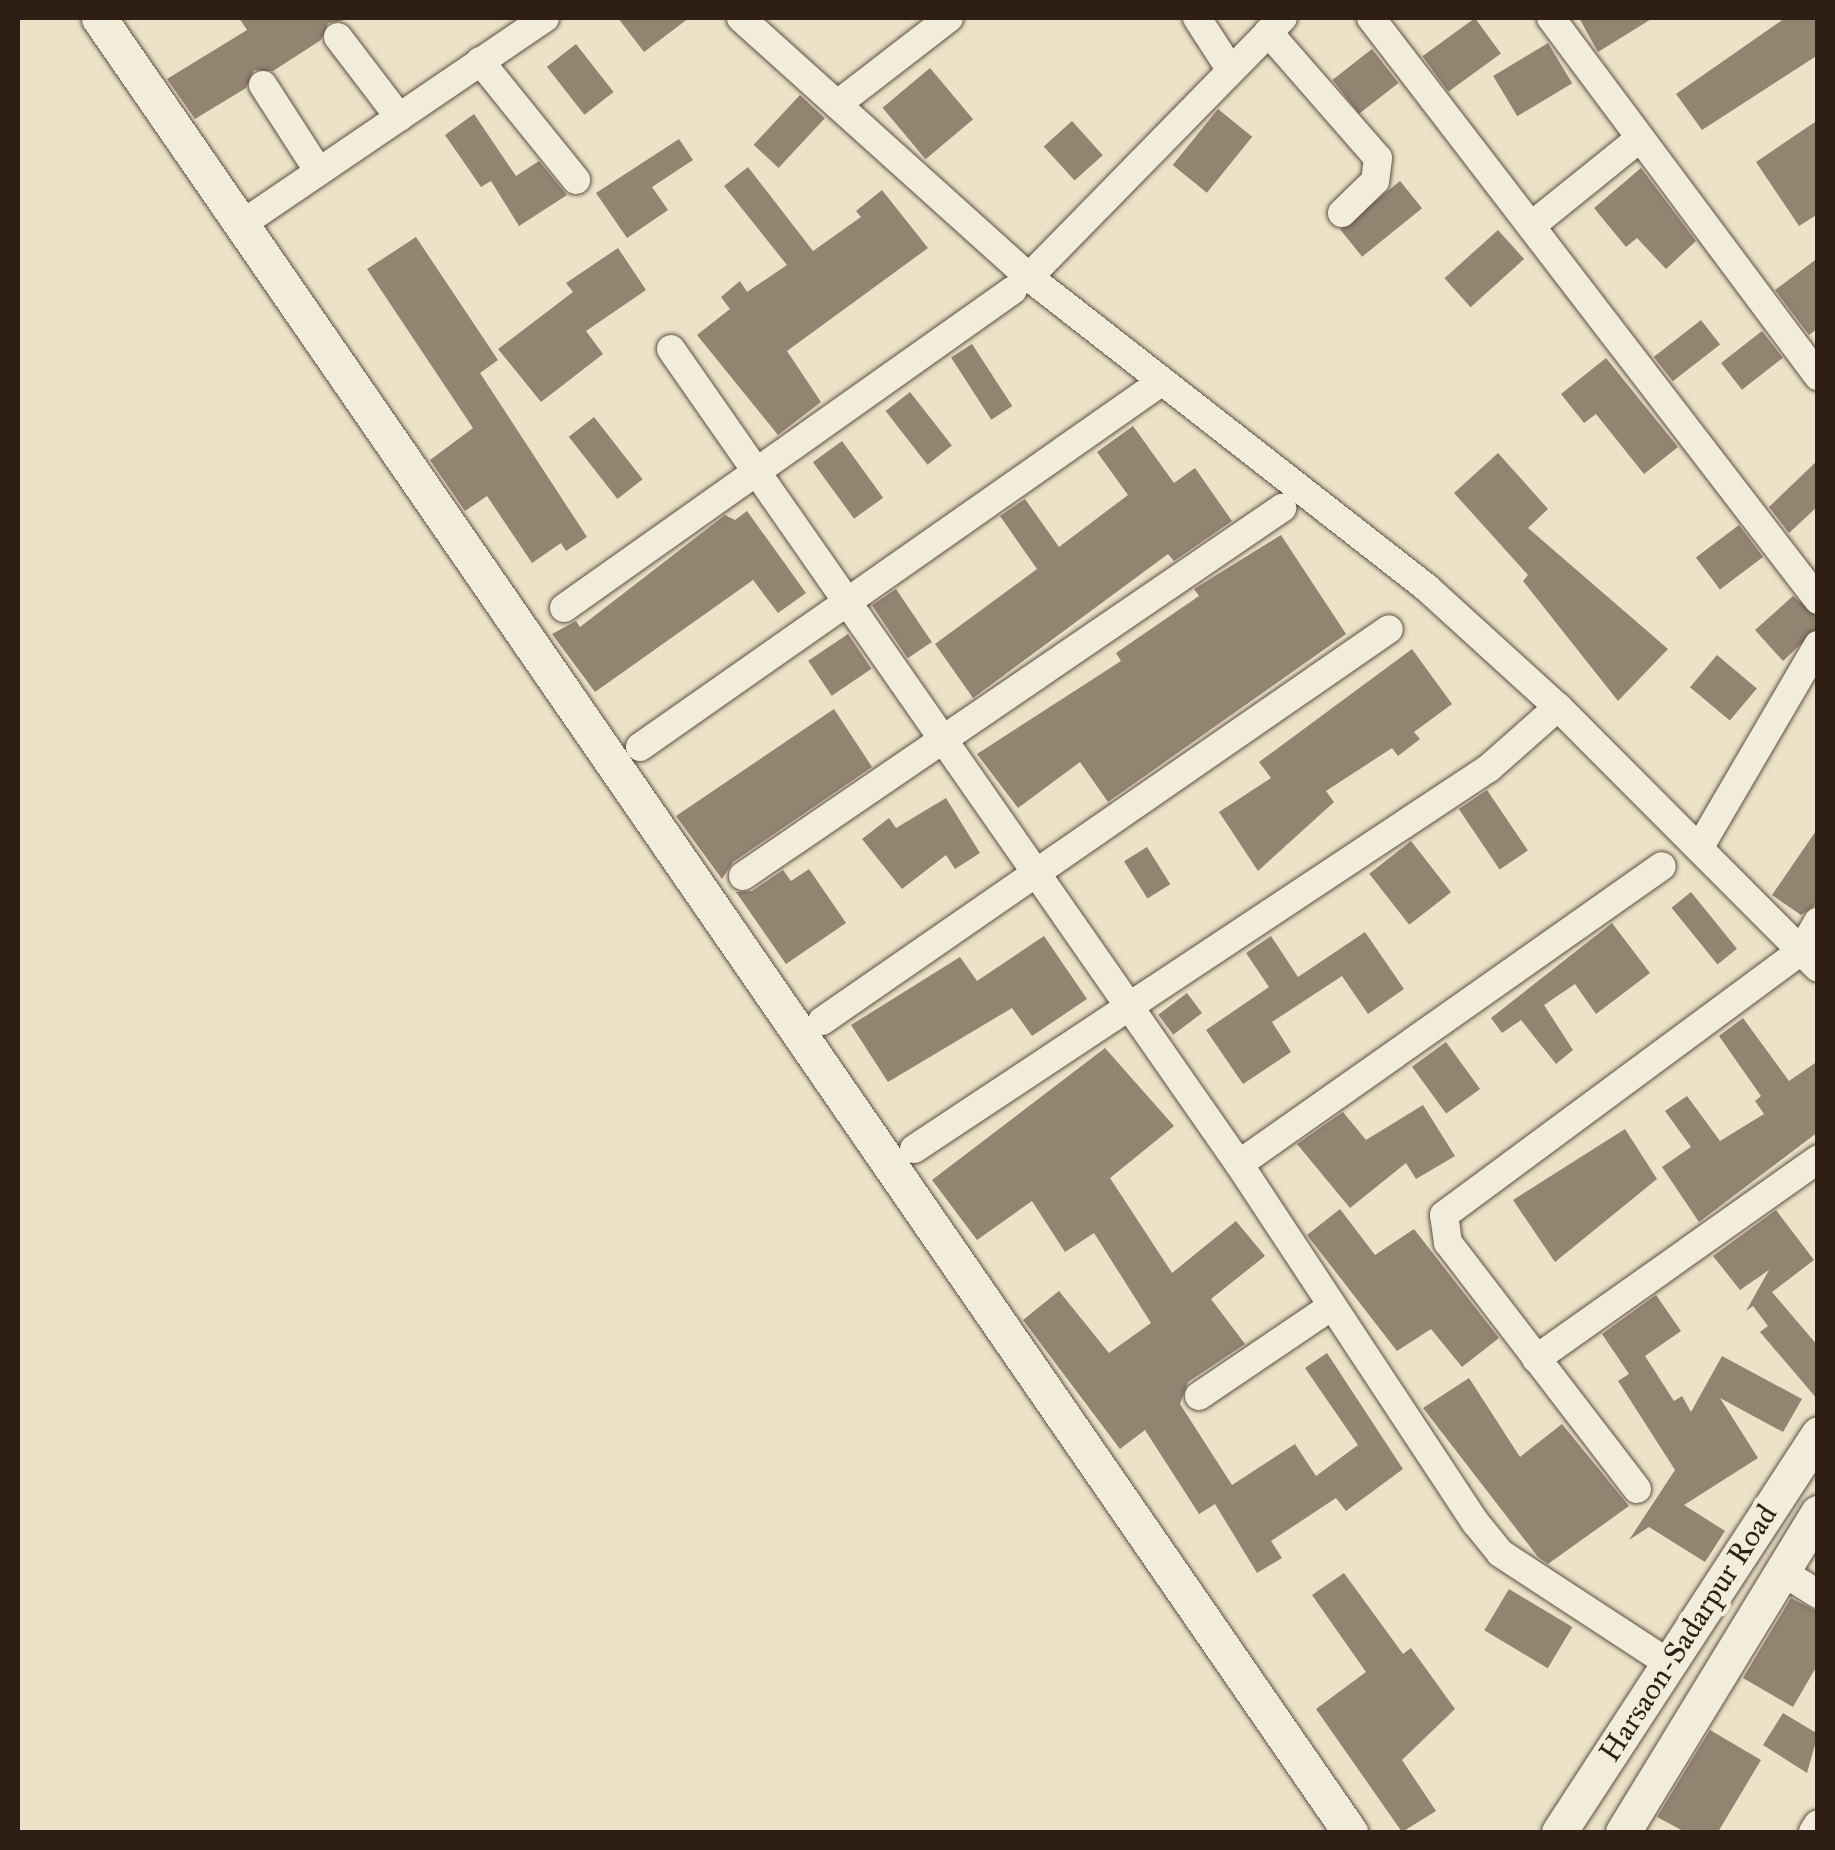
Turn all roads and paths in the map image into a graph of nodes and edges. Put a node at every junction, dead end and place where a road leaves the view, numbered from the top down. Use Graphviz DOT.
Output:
graph roads {
  1 [pos="99,18"];
  2 [pos="741,18"];
  3 [pos="950,18"];
  4 [pos="1196,18"];
  5 [pos="1371,18"];
  6 [pos="1551,18"];
  7 [pos="528,22"];
  8 [pos="1275,25"];
  9 [pos="338,37"];
  10 [pos="480,62"];
  11 [pos="1230,69"];
  12 [pos="263,85"];
  13 [pos="839,104"];
  14 [pos="400,117"];
  15 [pos="1640,138"];
  16 [pos="319,172"];
  17 [pos="576,180"];
  18 [pos="1342,213"];
  19 [pos="239,226"];
  20 [pos="1532,226"];
  21 [pos="1021,283"];
  22 [pos="670,349"];
  23 [pos="1818,376"];
  24 [pos="1161,382"];
  25 [pos="754,468"];
  26 [pos="1282,508"];
  27 [pos="1818,600"];
  28 [pos="847,602"];
  29 [pos="564,608"];
  30 [pos="1389,629"];
  31 [pos="1818,645"];
  32 [pos="1558,707"];
  33 [pos="942,740"];
  34 [pos="640,747"];
  35 [pos="1700,845"];
  36 [pos="1662,866"];
  37 [pos="1035,873"];
  38 [pos="742,876"];
  39 [pos="1818,922"];
  40 [pos="1809,959"];
  41 [pos="1128,1005"];
  42 [pos="822,1021"];
  43 [pos="914,1149"];
  44 [pos="1818,1160"];
  45 [pos="1239,1164"];
  46 [pos="1329,1308"];
  47 [pos="1536,1358"];
  48 [pos="1200,1396"];
  49 [pos="1818,1434"];
  50 [pos="1637,1489"];
  51 [pos="1818,1514"];
  52 [pos="1781,1571"];
  53 [pos="1818,1594"];
  54 [pos="1668,1663"];
  55 [pos="1818,1824"];
  56 [pos="1350,1832"];
  57 [pos="1559,1832"];
  58 [pos="1623,1832"];
  59 [pos="1813,1832"];
  1 -- 19 [label="street"];
  2 -- 13 [label="street"];
  3 -- 13 [label="street"];
  4 -- 11 [label="street"];
  5 -- 20 [label="street"];
  6 -- 15 [label="street"];
  7 -- 10 [label="street"];
  8 -- 11 [label="street"];
  8 -- 18 [label="street"];
  9 -- 14 [label="street"];
  10 -- 14 [label="street"];
  10 -- 17 [label="street"];
  11 -- 21 [label="street"];
  12 -- 16 [label="street"];
  13 -- 21 [label="street"];
  14 -- 16 [label="street"];
  15 -- 20 [label="street"];
  15 -- 23 [label="street"];
  16 -- 19 [label="street"];
  19 -- 56 [label="street"];
  20 -- 27 [label="street"];
  21 -- 24 [label="street"];
  21 -- 25 [label="street"];
  22 -- 25 [label="street"];
  24 -- 28 [label="street"];
  24 -- 32 [label="street"];
  25 -- 28 [label="street"];
  25 -- 29 [label="street"];
  26 -- 33 [label="street"];
  28 -- 33 [label="street"];
  28 -- 34 [label="street"];
  30 -- 37 [label="street"];
  31 -- 35 [label="street"];
  32 -- 35 [label="street"];
  32 -- 41 [label="street"];
  33 -- 37 [label="street"];
  33 -- 38 [label="street"];
  35 -- 40 [label="street"];
  36 -- 45 [label="street"];
  37 -- 41 [label="street"];
  37 -- 42 [label="street"];
  39 -- 40 [label="street"];
  40 -- 47 [label="street"];
  41 -- 43 [label="street"];
  41 -- 45 [label="street"];
  44 -- 47 [label="street"];
  45 -- 46 [label="street"];
  46 -- 48 [label="street"];
  46 -- 54 [label="street"];
  47 -- 50 [label="street"];
  49 -- 54 [label="street, Harsaon-Sadarpur Road"];
  51 -- 52 [label="street, Harsaon-Sadarpur Road"];
  52 -- 53 [label="street"];
  52 -- 58 [label="street, Harsaon-Sadarpur Road"];
  54 -- 57 [label="street, Harsaon-Sadarpur Road"];
  55 -- 59 [label="street"];
}
